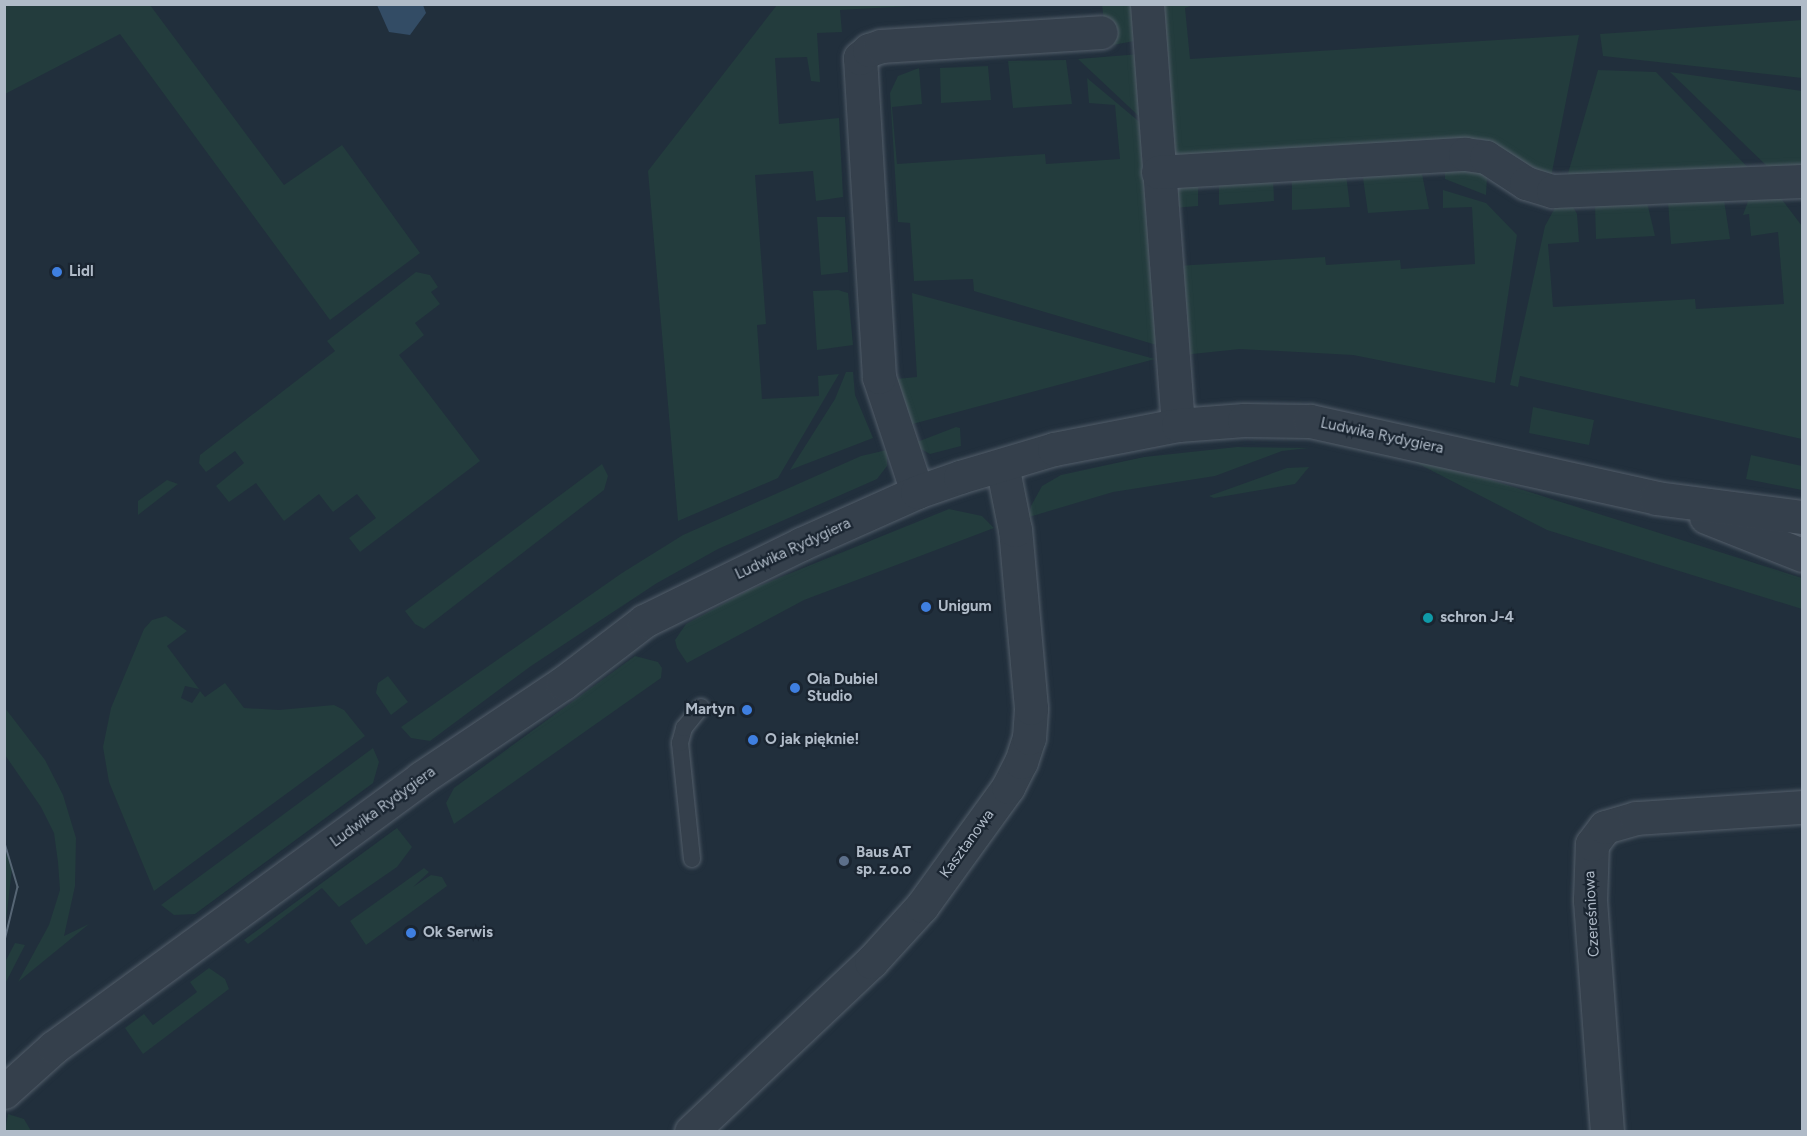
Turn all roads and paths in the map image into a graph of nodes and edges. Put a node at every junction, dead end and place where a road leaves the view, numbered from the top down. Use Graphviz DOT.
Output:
graph roads {
  1 [pos="1147,4"];
  2 [pos="1101,32"];
  3 [pos="1158,172"];
  4 [pos="1803,181"];
  5 [pos="1178,425"];
  6 [pos="1002,465"];
  7 [pos="917,492"];
  8 [pos="1656,498"];
  9 [pos="1803,517"];
  10 [pos="1803,555"];
  11 [pos="701,706"];
  12 [pos="1803,807"];
  13 [pos="692,859"];
  14 [pos="54,1047"];
  15 [pos="4,1068"];
  16 [pos="4,1092"];
  17 [pos="691,1131"];
  18 [pos="1607,1131"];
  1 -- 3 [label="street"];
  2 -- 7 [label="street"];
  3 -- 4 [label="street"];
  3 -- 5 [label="street"];
  5 -- 6 [label="street, Ludwika Rydygiera"];
  5 -- 8 [label="street, Ludwika Rydygiera"];
  6 -- 7 [label="street, Ludwika Rydygiera"];
  6 -- 17 [label="street, Kasztanowa"];
  7 -- 14 [label="street, Ludwika Rydygiera"];
  8 -- 9 [label="street, Ludwika Rydygiera"];
  8 -- 10 [label="street, Ludwika Rydygiera"];
  11 -- 13 [label="lane"];
  12 -- 18 [label="street, Czereśniowa"];
  14 -- 15 [label="street, Ludwika Rydygiera"];
  14 -- 16 [label="street, Ludwika Rydygiera"];
}
